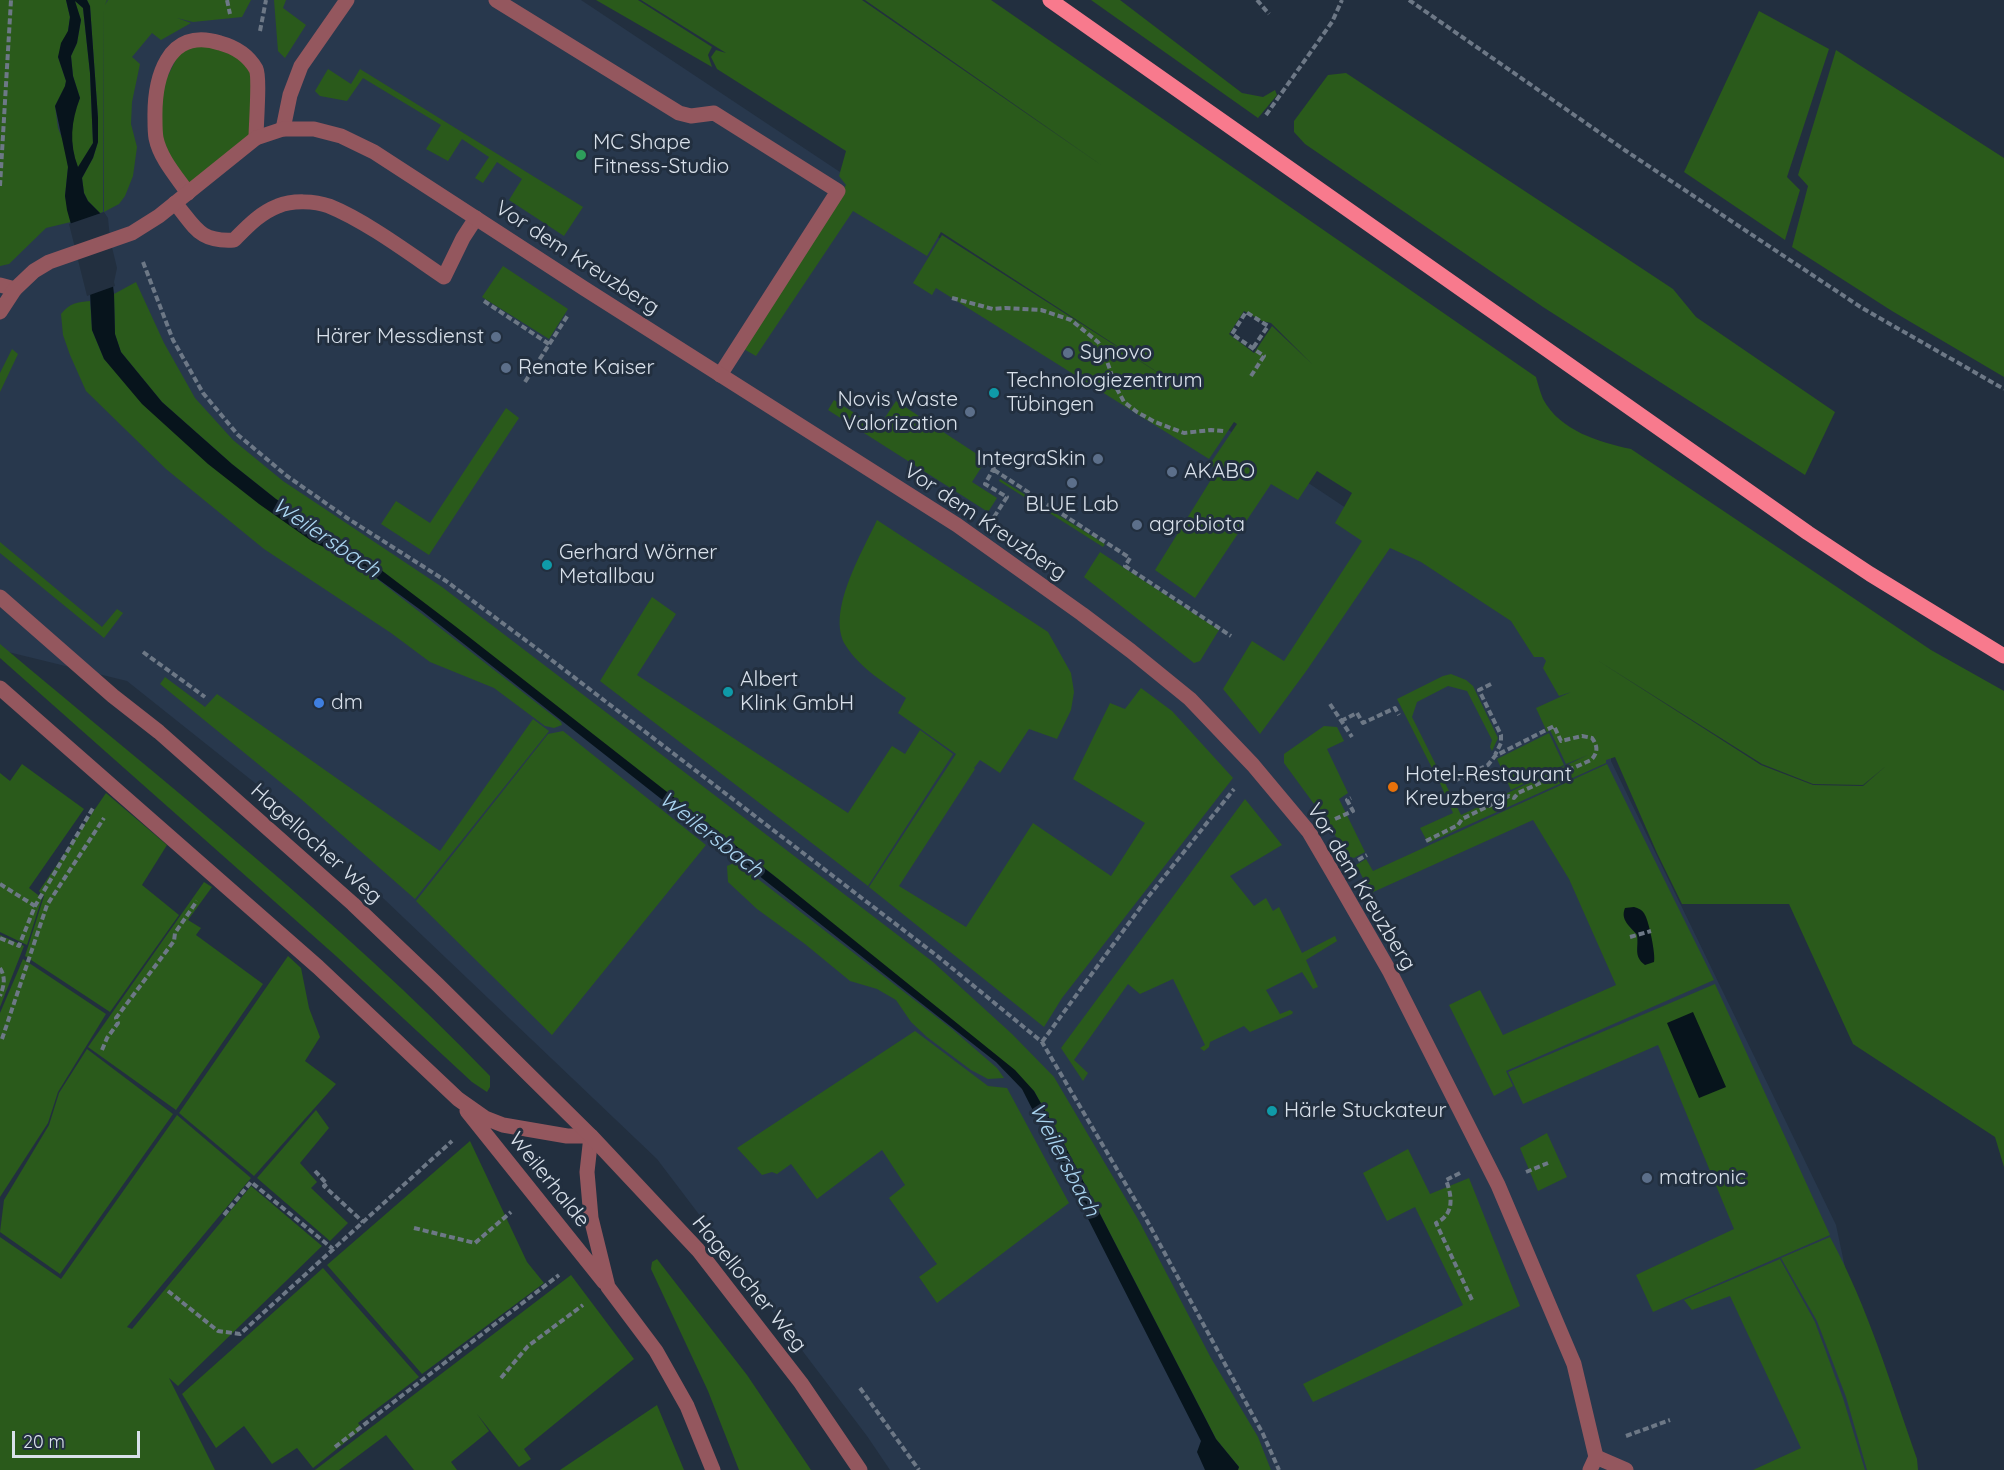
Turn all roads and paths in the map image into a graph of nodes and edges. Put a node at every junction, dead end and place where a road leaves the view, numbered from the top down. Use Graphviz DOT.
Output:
graph roads {
  1 [pos="11,0"];
  2 [pos="347,0"];
  3 [pos="496,0"];
  4 [pos="1050,0"];
  5 [pos="1257,0"];
  6 [pos="1342,0"];
  7 [pos="1408,0"];
  8 [pos="1269,14"];
  9 [pos="283,129"];
  10 [pos="256,138"];
  11 [pos="1248,140"];
  12 [pos="0,186"];
  13 [pos="188,193"];
  14 [pos="175,203"];
  15 [pos="476,218"];
  16 [pos="125,236"];
  17 [pos="7,287"];
  18 [pos="952,298"];
  19 [pos="484,301"];
  20 [pos="571,311"];
  21 [pos="0,312"];
  22 [pos="549,344"];
  23 [pos="1253,348"];
  24 [pos="720,375"];
  25 [pos="1251,376"];
  26 [pos="525,382"];
  27 [pos="2004,389"];
  28 [pos="1224,431"];
  29 [pos="979,540"];
  30 [pos="0,597"];
  31 [pos="1231,636"];
  32 [pos="143,652"];
  33 [pos="2004,656"];
  34 [pos="1491,684"];
  35 [pos="0,688"];
  36 [pos="205,697"];
  37 [pos="1330,704"];
  38 [pos="1399,715"];
  39 [pos="1341,721"];
  40 [pos="1352,737"];
  41 [pos="1495,756"];
  42 [pos="1253,765"];
  43 [pos="1449,775"];
  44 [pos="109,781"];
  45 [pos="121,792"];
  46 [pos="1351,798"];
  47 [pos="1328,822"];
  48 [pos="1426,841"];
  49 [pos="0,884"];
  50 [pos="35,906"];
  51 [pos="187,915"];
  52 [pos="1651,931"];
  53 [pos="1630,937"];
  54 [pos="0,938"];
  55 [pos="0,968"];
  56 [pos="0,996"];
  57 [pos="2,1039"];
  58 [pos="1042,1042"];
  59 [pos="102,1050"];
  60 [pos="458,1099"];
  61 [pos="591,1136"];
  62 [pos="455,1138"];
  63 [pos="315,1171"];
  64 [pos="1446,1180"];
  65 [pos="224,1215"];
  66 [pos="502,1219"];
  67 [pos="363,1222"];
  68 [pos="414,1228"];
  69 [pos="333,1249"];
  70 [pos="583,1256"];
  71 [pos="608,1287"];
  72 [pos="168,1291"];
  73 [pos="1472,1300"];
  74 [pos="581,1306"];
  75 [pos="501,1378"];
  76 [pos="860,1388"];
  77 [pos="1670,1420"];
  78 [pos="1646,1429"];
  79 [pos="335,1447"];
  80 [pos="1593,1463"];
  81 [pos="713,1470"];
  82 [pos="860,1470"];
  83 [pos="919,1470"];
  84 [pos="1279,1470"];
  85 [pos="1626,1470"];
  1 -- 12 [label="path"];
  2 -- 9 [label="street"];
  3 -- 24 [label="street"];
  4 -- 11 [label="main road"];
  5 -- 8 [label="path"];
  6 -- 11 [label="path"];
  7 -- 27 [label="path"];
  9 -- 10 [label="street, Vor dem Kreuzberg"];
  9 -- 15 [label="street, Vor dem Kreuzberg"];
  10 -- 13 [label="street, Vor dem Kreuzberg"];
  10 -- 13 [label="street"];
  11 -- 33 [label="main road"];
  13 -- 14 [label="street, Vor dem Kreuzberg"];
  14 -- 15 [label="street"];
  14 -- 16 [label="street, Vor dem Kreuzberg"];
  15 -- 24 [label="street, Vor dem Kreuzberg"];
  16 -- 17 [label="street, Vor dem Kreuzberg"];
  16 -- 58 [label="path"];
  17 -- 21 [label="street, Vor dem Kreuzberg"];
  18 -- 28 [label="path"];
  19 -- 22 [label="path"];
  20 -- 22 [label="path"];
  22 -- 26 [label="path"];
  23 -- 23 [label="path"];
  23 -- 25 [label="path"];
  24 -- 29 [label="street, Vor dem Kreuzberg"];
  29 -- 31 [label="path"];
  29 -- 42 [label="street, Vor dem Kreuzberg"];
  30 -- 61 [label="street, Hagellocher Weg"];
  32 -- 36 [label="path"];
  34 -- 41 [label="path"];
  35 -- 44 [label="street"];
  37 -- 39 [label="path"];
  38 -- 39 [label="path"];
  39 -- 40 [label="path"];
  41 -- 43 [label="path"];
  41 -- 48 [label="path"];
  42 -- 58 [label="path"];
  42 -- 80 [label="street, Vor dem Kreuzberg"];
  44 -- 45 [label="street"];
  44 -- 50 [label="path"];
  45 -- 57 [label="path"];
  45 -- 60 [label="street"];
  46 -- 47 [label="path"];
  49 -- 50 [label="path"];
  50 -- 54 [label="path"];
  51 -- 59 [label="path"];
  52 -- 53 [label="path"];
  55 -- 56 [label="path"];
  58 -- 84 [label="path"];
  60 -- 61 [label="street"];
  60 -- 70 [label="street, Weilerhalde"];
  61 -- 71 [label="street, Weilerhalde"];
  61 -- 82 [label="street, Hagellocher Weg"];
  62 -- 67 [label="path"];
  63 -- 67 [label="path"];
  64 -- 73 [label="path"];
  65 -- 69 [label="path"];
  66 -- 68 [label="path"];
  67 -- 69 [label="path"];
  69 -- 72 [label="path"];
  70 -- 71 [label="street, Weilerhalde"];
  70 -- 79 [label="path"];
  71 -- 81 [label="street, Weilerhalde"];
  74 -- 75 [label="path"];
  76 -- 83 [label="path"];
  77 -- 78 [label="path"];
  80 -- 85 [label="street"];
}
